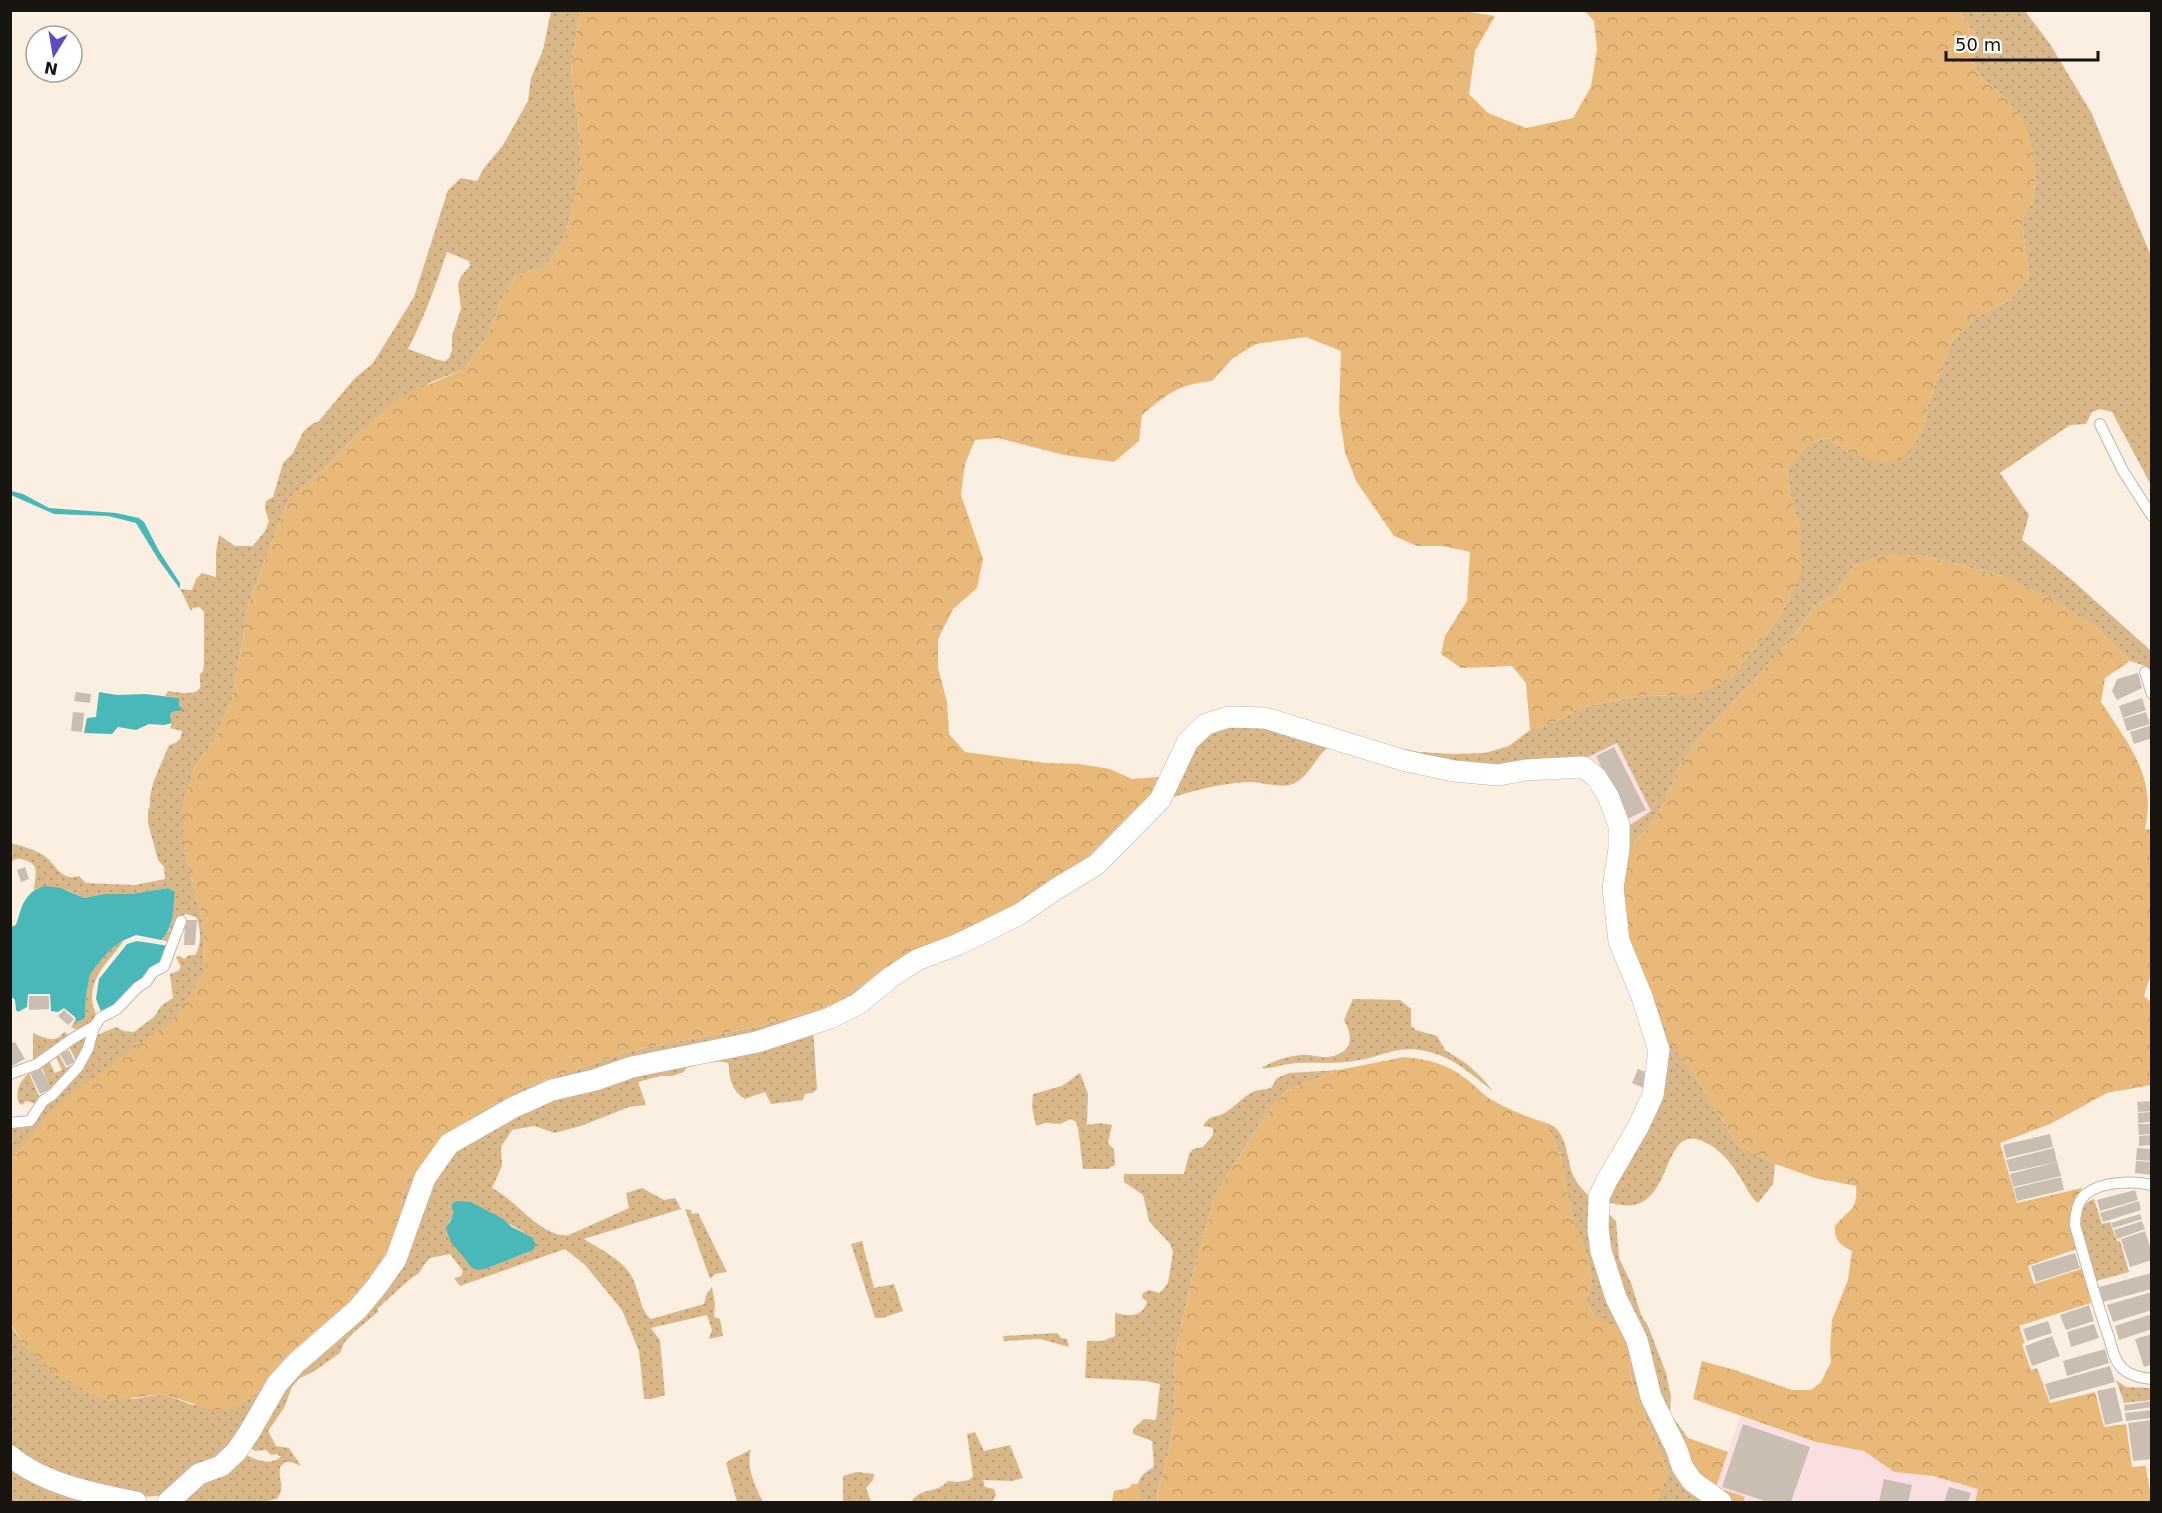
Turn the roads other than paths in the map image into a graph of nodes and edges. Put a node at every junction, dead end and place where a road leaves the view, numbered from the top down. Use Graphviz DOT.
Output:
graph roads {
  1 [pos="2100,424"];
  2 [pos="2151,516"];
  3 [pos="2145,672"];
  4 [pos="2151,694"];
  5 [pos="181,921"];
  6 [pos="94,1027"];
  7 [pos="10,1074"];
  8 [pos="10,1123"];
  9 [pos="2151,1185"];
  10 [pos="2151,1378"];
  11 [pos="10,1456"];
  12 [pos="136,1503"];
  13 [pos="168,1503"];
  14 [pos="1721,1503"];
  1 -- 2 [label="lane"];
  3 -- 4 [label="lane"];
  5 -- 6 [label="lane"];
  6 -- 7 [label="lane"];
  6 -- 8 [label="lane"];
  9 -- 10 [label="lane"];
  11 -- 12 [label="street"];
  13 -- 14 [label="street"];
}
